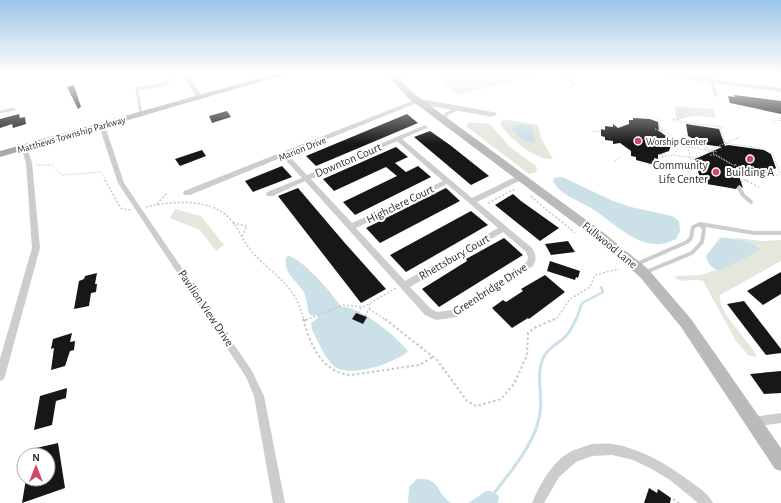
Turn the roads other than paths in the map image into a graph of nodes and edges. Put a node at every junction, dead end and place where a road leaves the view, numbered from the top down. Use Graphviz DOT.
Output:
graph roads {
  1 [pos="138,97"];
  2 [pos="413,97"];
  3 [pos="200,98"];
  4 [pos="417,101"];
  5 [pos="14,109"];
  6 [pos="458,109"];
  7 [pos="0,112"];
  8 [pos="141,115"];
  9 [pos="448,123"];
  10 [pos="102,126"];
  11 [pos="425,127"];
  12 [pos="398,139"];
  13 [pos="24,147"];
  14 [pos="0,154"];
  15 [pos="285,154"];
  16 [pos="307,178"];
  17 [pos="448,181"];
  18 [pos="519,182"];
  19 [pos="739,188"];
  20 [pos="187,193"];
  21 [pos="270,194"];
  22 [pos="472,201"];
  23 [pos="751,202"];
  24 [pos="700,224"];
  25 [pos="351,227"];
  26 [pos="504,228"];
  27 [pos="781,233"];
  28 [pos="639,269"];
  29 [pos="400,287"];
  30 [pos="0,376"];
  31 [pos="781,418"];
  32 [pos="754,422"];
  33 [pos="781,463"];
  34 [pos="279,503"];
  35 [pos="538,503"];
  36 [pos="707,503"];
  1 -- 8 [label="lane"];
  2 -- 4 [label="street, Fullwood Lane"];
  3 -- 8 [label="main road, Matthews Township Parkway"];
  4 -- 6 [label="lane"];
  4 -- 6 [label="lane"];
  4 -- 9 [label="street, Fullwood Lane"];
  4 -- 15 [label="street, Marion Drive"];
  5 -- 7 [label="lane"];
  6 -- 9 [label="lane"];
  8 -- 10 [label="main road, Matthews Township Parkway"];
  9 -- 18 [label="street, Fullwood Lane"];
  10 -- 13 [label="main road, Matthews Township Parkway"];
  10 -- 34 [label="street, Pavilion View Drive"];
  11 -- 12 [label="street, Downton Court"];
  12 -- 16 [label="street, Downton Court"];
  12 -- 17 [label="street, Greenbridge Drive"];
  13 -- 14 [label="main road, Matthews Township Parkway"];
  13 -- 30 [label="street"];
  15 -- 16 [label="street, Greenbridge Drive"];
  15 -- 20 [label="street, Marion Drive"];
  16 -- 21 [label="street, Downton Court"];
  16 -- 25 [label="street, Greenbridge Drive"];
  17 -- 22 [label="street, Greenbridge Drive"];
  17 -- 25 [label="street, Highclere Court"];
  18 -- 22 [label="street"];
  18 -- 28 [label="street, Fullwood Lane"];
  19 -- 23 [label="lane"];
  22 -- 26 [label="street, Greenbridge Drive"];
  24 -- 27 [label="lane"];
  24 -- 28 [label="lane"];
  24 -- 28 [label="lane"];
  25 -- 29 [label="street, Greenbridge Drive"];
  26 -- 29 [label="street, Rhettsbury Court"];
  26 -- 29 [label="street, Greenbridge Drive"];
  28 -- 32 [label="street, Fullwood Lane"];
  31 -- 32 [label="street"];
  32 -- 33 [label="street, Fullwood Lane"];
  35 -- 36 [label="street"];
}
